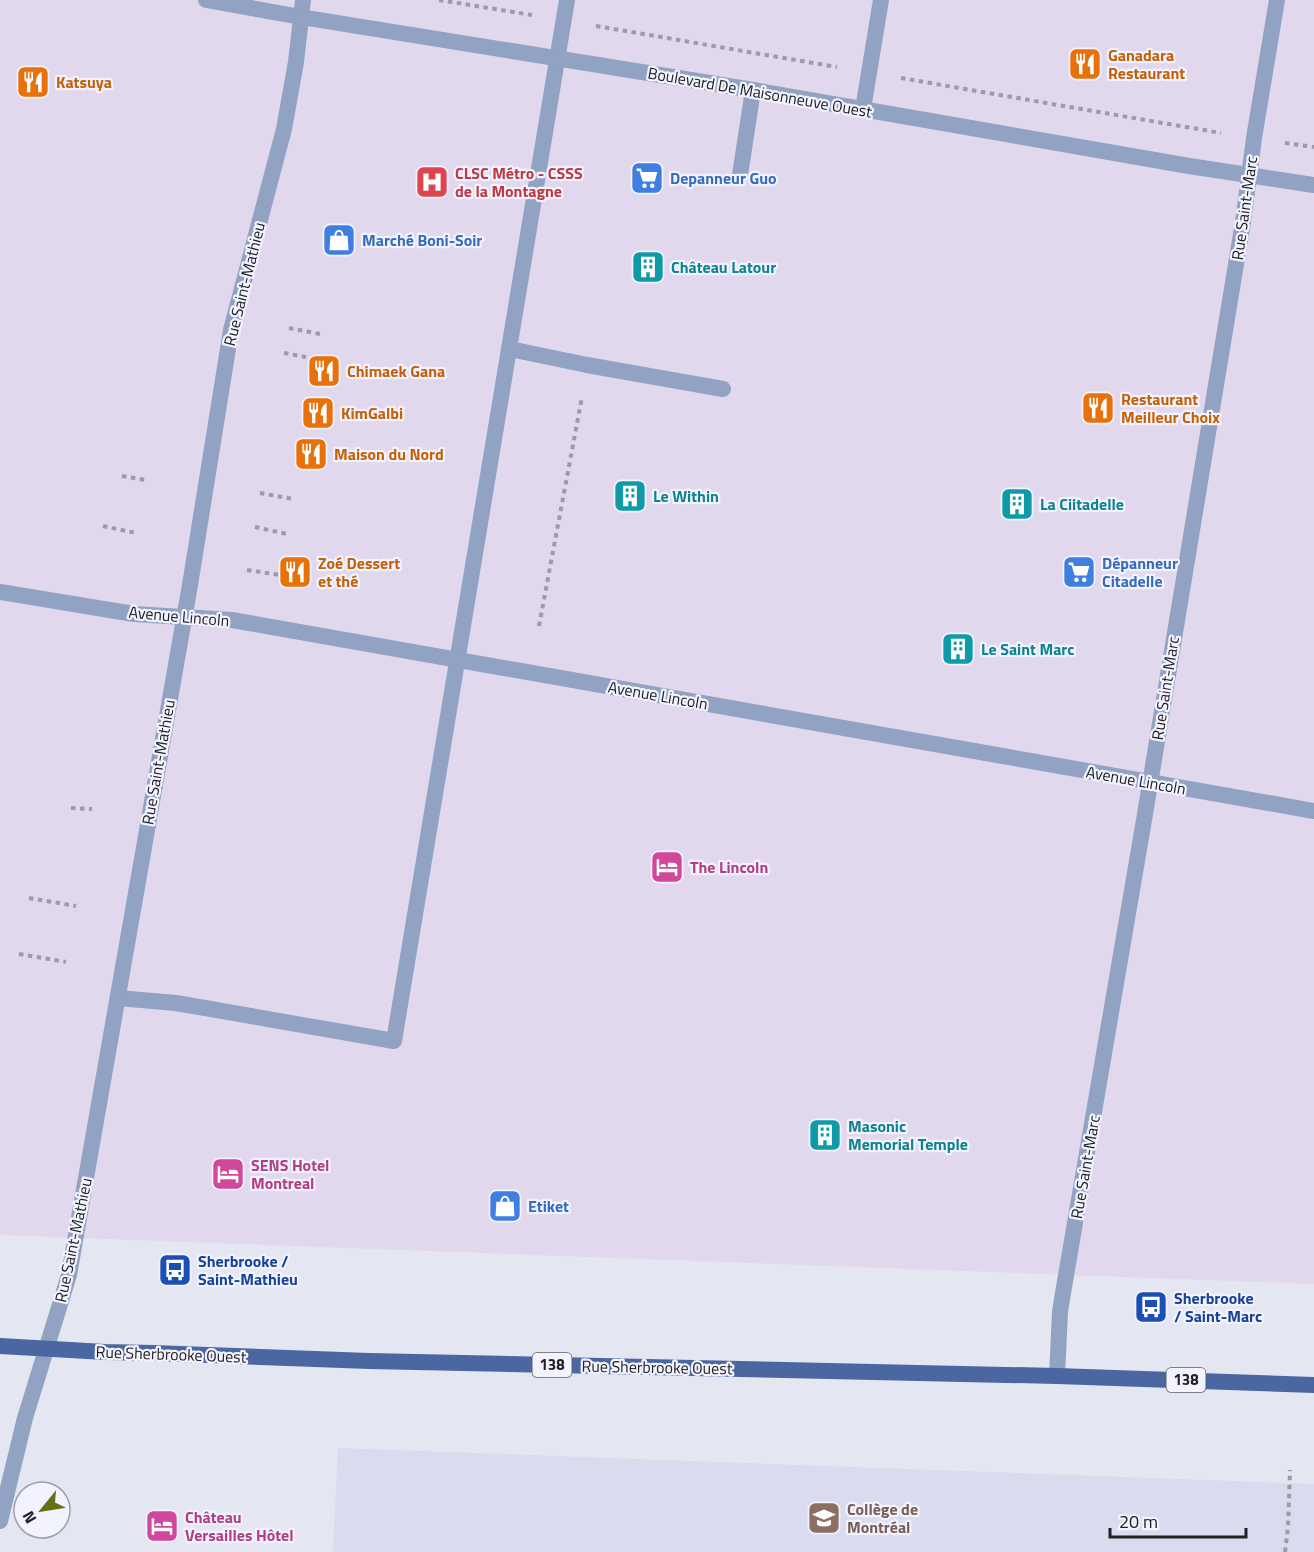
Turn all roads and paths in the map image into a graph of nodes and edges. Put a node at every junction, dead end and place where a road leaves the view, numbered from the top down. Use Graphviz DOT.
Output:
graph roads {
  1 [pos="206,0"];
  2 [pos="295,0"];
  3 [pos="303,0"];
  4 [pos="439,0"];
  5 [pos="567,0"];
  6 [pos="881,0"];
  7 [pos="1277,0"];
  8 [pos="536,16"];
  9 [pos="301,18"];
  10 [pos="595,26"];
  11 [pos="559,58"];
  12 [pos="819,64"];
  13 [pos="924,82"];
  14 [pos="753,90"];
  15 [pos="863,109"];
  16 [pos="1190,127"];
  17 [pos="740,175"];
  18 [pos="1249,175"];
  19 [pos="1314,185"];
  20 [pos="289,328"];
  21 [pos="320,334"];
  22 [pos="510,349"];
  23 [pos="284,353"];
  24 [pos="316,359"];
  25 [pos="723,389"];
  26 [pos="579,413"];
  27 [pos="122,476"];
  28 [pos="146,480"];
  29 [pos="260,493"];
  30 [pos="293,499"];
  31 [pos="103,526"];
  32 [pos="255,527"];
  33 [pos="136,533"];
  34 [pos="287,534"];
  35 [pos="247,570"];
  36 [pos="280,575"];
  37 [pos="0,592"];
  38 [pos="184,616"];
  39 [pos="539,626"];
  40 [pos="458,660"];
  41 [pos="1149,783"];
  42 [pos="71,808"];
  43 [pos="92,809"];
  44 [pos="1314,811"];
  45 [pos="29,898"];
  46 [pos="76,906"];
  47 [pos="19,954"];
  48 [pos="66,962"];
  49 [pos="118,998"];
  50 [pos="0,1346"];
  51 [pos="47,1348"];
  52 [pos="1057,1376"];
  53 [pos="1314,1385"];
  54 [pos="1290,1470"];
  55 [pos="0,1521"];
  56 [pos="1285,1552"];
  1 -- 9 [label="street, Boulevard De Maisonneuve Ouest"];
  2 -- 9 [label="street"];
  3 -- 9 [label="street, Rue Saint-Mathieu"];
  4 -- 8 [label="path"];
  5 -- 11 [label="street"];
  6 -- 15 [label="street"];
  7 -- 18 [label="street, Rue Saint-Marc"];
  9 -- 11 [label="street, Boulevard De Maisonneuve Ouest"];
  9 -- 38 [label="street, Rue Saint-Mathieu"];
  10 -- 12 [label="path"];
  11 -- 14 [label="street, Boulevard De Maisonneuve Ouest"];
  11 -- 22 [label="street"];
  13 -- 16 [label="path"];
  14 -- 15 [label="street, Boulevard De Maisonneuve Ouest"];
  14 -- 17 [label="street"];
  15 -- 18 [label="street, Boulevard De Maisonneuve Ouest"];
  18 -- 19 [label="street, Boulevard De Maisonneuve Ouest"];
  18 -- 41 [label="street, Rue Saint-Marc"];
  20 -- 21 [label="path"];
  22 -- 25 [label="street"];
  22 -- 40 [label="street"];
  23 -- 24 [label="path"];
  26 -- 39 [label="path"];
  27 -- 28 [label="path"];
  29 -- 30 [label="path"];
  31 -- 33 [label="path"];
  32 -- 34 [label="path"];
  35 -- 36 [label="path"];
  37 -- 38 [label="street, Avenue Lincoln"];
  38 -- 40 [label="street, Avenue Lincoln"];
  38 -- 49 [label="street, Rue Saint-Mathieu"];
  40 -- 41 [label="street, Avenue Lincoln"];
  40 -- 49 [label="street"];
  41 -- 44 [label="street, Avenue Lincoln"];
  41 -- 52 [label="street, Rue Saint-Marc"];
  42 -- 43 [label="path"];
  45 -- 46 [label="path"];
  47 -- 48 [label="path"];
  49 -- 51 [label="street, Rue Saint-Mathieu"];
  50 -- 51 [label="main road, Rue Sherbrooke Ouest / 138"];
  51 -- 52 [label="main road, Rue Sherbrooke Ouest / 138"];
  51 -- 55 [label="street, Rue Saint-Mathieu"];
  52 -- 53 [label="main road, Rue Sherbrooke Ouest / 138"];
  54 -- 56 [label="path"];
}
